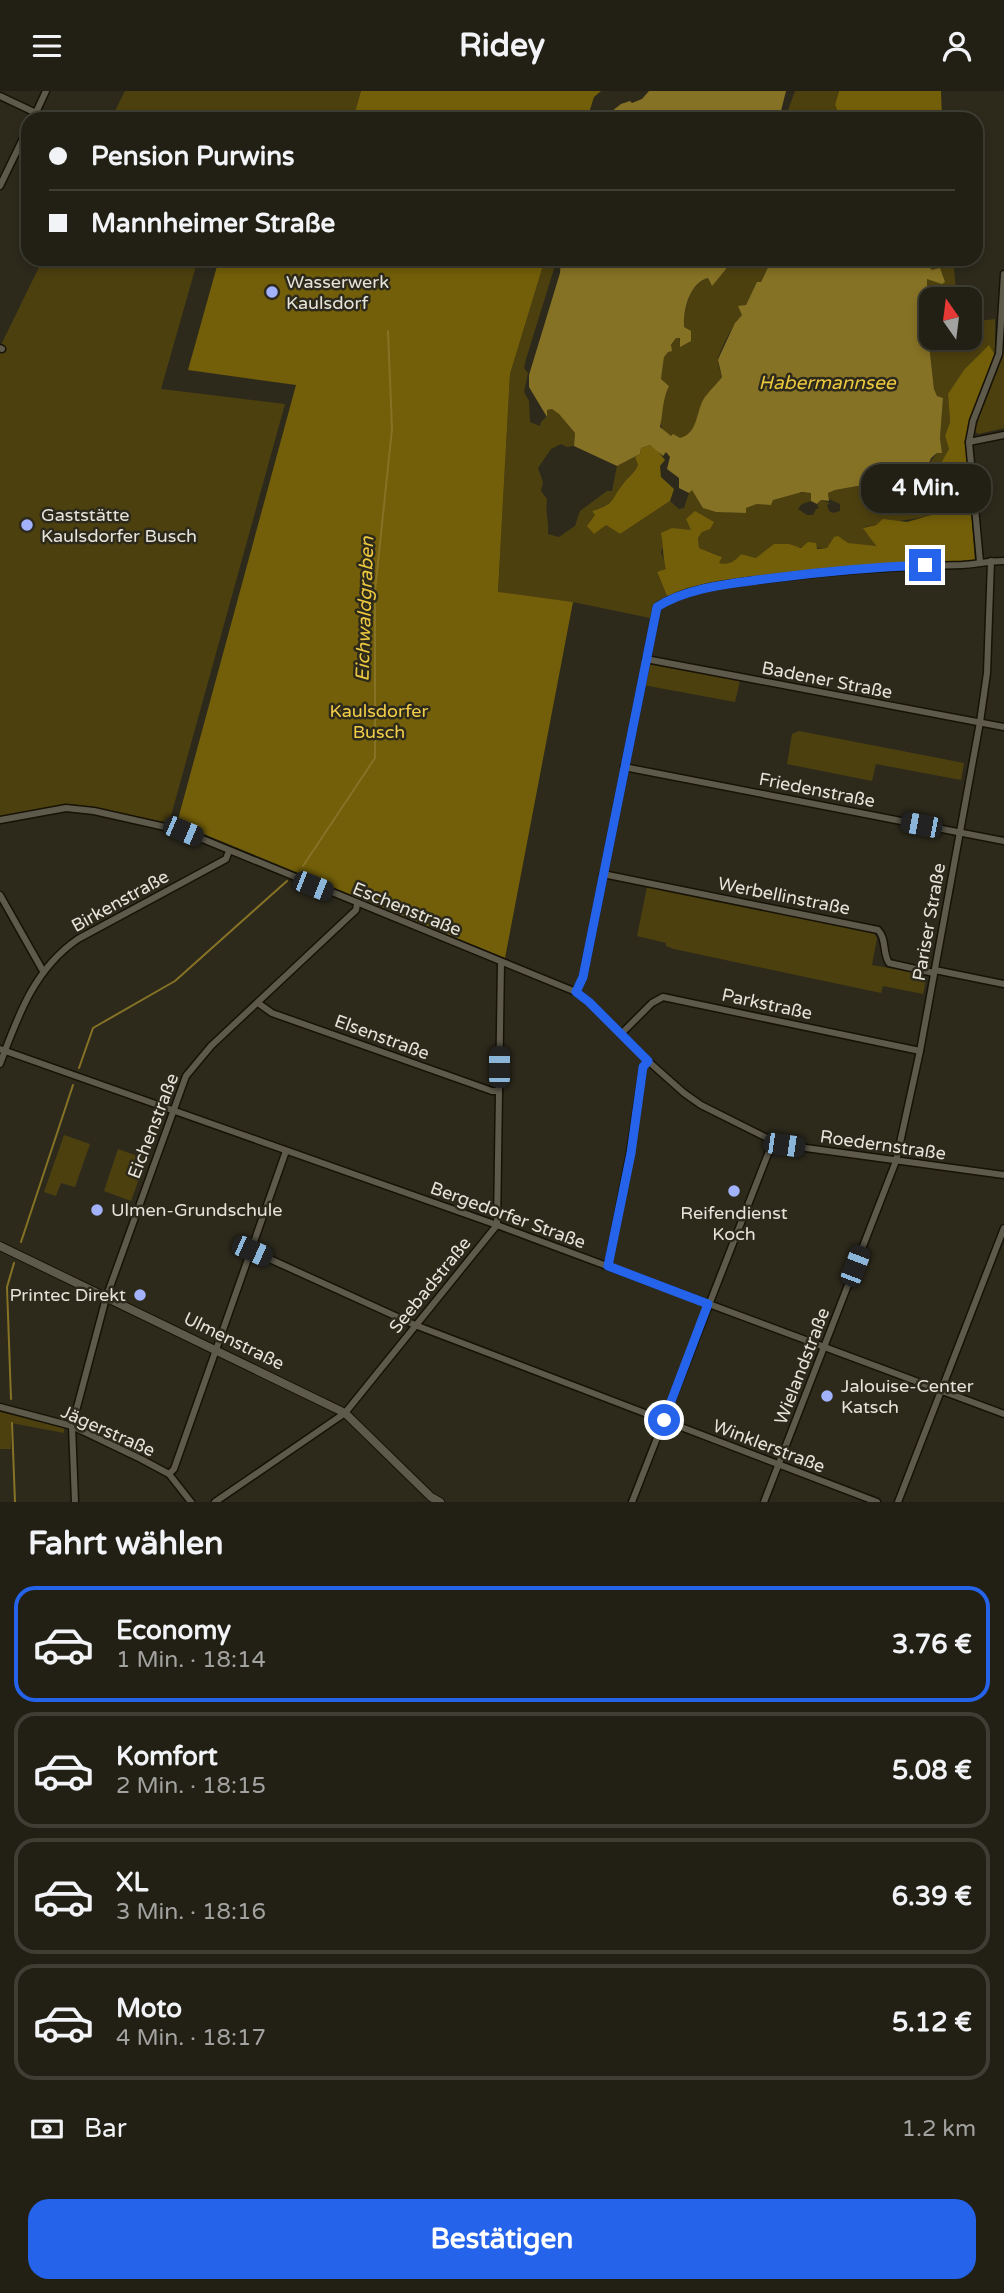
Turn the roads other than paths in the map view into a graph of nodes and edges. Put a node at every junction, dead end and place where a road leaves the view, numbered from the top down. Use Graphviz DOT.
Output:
graph roads {
  1 [pos="46,91"];
  2 [pos="0,96"];
  3 [pos="27,112"];
  4 [pos="36,112"];
  5 [pos="21,142"];
  6 [pos="0,186"];
  7 [pos="1004,274"];
  8 [pos="1003,325"];
  9 [pos="1004,435"];
  10 [pos="969,442"];
  11 [pos="991,561"];
  12 [pos="1004,561"];
  13 [pos="980,562"];
  14 [pos="646,659"];
  15 [pos="980,722"];
  16 [pos="1004,727"];
  17 [pos="624,767"];
  18 [pos="0,820"];
  19 [pos="959,832"];
  20 [pos="1004,841"];
  21 [pos="229,851"];
  22 [pos="603,874"];
  23 [pos="0,895"];
  24 [pos="357,904"];
  25 [pos="501,962"];
  26 [pos="43,971"];
  27 [pos="935,971"];
  28 [pos="1004,984"];
  29 [pos="576,992"];
  30 [pos="258,1003"];
  31 [pos="595,1008"];
  32 [pos="621,1034"];
  33 [pos="2,1050"];
  34 [pos="920,1051"];
  35 [pos="648,1061"];
  36 [pos="0,1064"];
  37 [pos="499,1091"];
  38 [pos="173,1111"];
  39 [pos="773,1141"];
  40 [pos="286,1151"];
  41 [pos="896,1161"];
  42 [pos="1004,1175"];
  43 [pos="497,1225"];
  44 [pos="1004,1228"];
  45 [pos="0,1246"];
  46 [pos="252,1251"];
  47 [pos="608,1266"];
  48 [pos="106,1298"];
  49 [pos="708,1304"];
  50 [pos="415,1325"];
  51 [pos="825,1346"];
  52 [pos="215,1348"];
  53 [pos="941,1391"];
  54 [pos="0,1407"];
  55 [pos="345,1413"];
  56 [pos="1004,1414"];
  57 [pos="664,1420"];
  58 [pos="72,1426"];
  59 [pos="779,1465"];
  60 [pos="169,1473"];
  61 [pos="428,1500"];
  62 [pos="75,1502"];
  63 [pos="191,1502"];
  64 [pos="215,1502"];
  65 [pos="440,1502"];
  66 [pos="632,1502"];
  67 [pos="764,1502"];
  68 [pos="877,1502"];
  69 [pos="898,1502"];
  1 -- 4 [label="street"];
  2 -- 3 [label="street"];
  5 -- 6 [label="street"];
  7 -- 8 [label="street"];
  8 -- 10 [label="street"];
  9 -- 10 [label="street"];
  10 -- 13 [label="street"];
  11 -- 12 [label="street"];
  11 -- 13 [label="street"];
  11 -- 15 [label="street, Pariser Straße"];
  13 -- 14 [label="street"];
  14 -- 15 [label="street, Badener Straße"];
  14 -- 17 [label="street"];
  15 -- 16 [label="street, Badener Straße"];
  15 -- 19 [label="street, Pariser Straße"];
  17 -- 19 [label="street, Friedenstraße"];
  17 -- 22 [label="street"];
  18 -- 21 [label="street, Eschenstraße"];
  19 -- 20 [label="street, Friedenstraße"];
  19 -- 27 [label="street, Pariser Straße"];
  21 -- 24 [label="street, Eschenstraße"];
  21 -- 26 [label="street, Birkenstraße"];
  22 -- 27 [label="street, Werbellinstraße"];
  22 -- 29 [label="street"];
  23 -- 26 [label="street"];
  24 -- 25 [label="street, Eschenstraße"];
  24 -- 30 [label="street, Eichenstraße"];
  25 -- 29 [label="street, Eschenstraße"];
  25 -- 37 [label="street"];
  26 -- 33 [label="street, Birkenstraße"];
  27 -- 28 [label="street, Werbellinstraße"];
  27 -- 34 [label="street, Pariser Straße"];
  29 -- 31 [label="street, Eschenstraße"];
  30 -- 37 [label="street, Elsenstraße"];
  30 -- 38 [label="street, Eichenstraße"];
  31 -- 32 [label="street, Roedernstraße"];
  32 -- 34 [label="street, Parkstraße"];
  32 -- 35 [label="street, Roedernstraße"];
  33 -- 36 [label="street, Birkenstraße"];
  33 -- 38 [label="street, Bergedorfer Straße"];
  34 -- 41 [label="street, Pariser Straße"];
  35 -- 39 [label="street, Roedernstraße"];
  35 -- 47 [label="street"];
  37 -- 43 [label="street"];
  38 -- 40 [label="street, Bergedorfer Straße"];
  38 -- 48 [label="street, Eichenstraße"];
  39 -- 41 [label="street, Roedernstraße"];
  39 -- 49 [label="street"];
  40 -- 43 [label="street, Bergedorfer Straße"];
  40 -- 46 [label="street"];
  41 -- 42 [label="street, Roedernstraße"];
  41 -- 51 [label="street, Wielandstraße"];
  43 -- 47 [label="street, Bergedorfer Straße"];
  43 -- 50 [label="street, Seebadstraße"];
  44 -- 53 [label="street"];
  45 -- 48 [label="street, Ulmenstraße"];
  46 -- 50 [label="street, Winklerstraße"];
  46 -- 52 [label="street"];
  47 -- 49 [label="street, Bergedorfer Straße"];
  48 -- 52 [label="street, Ulmenstraße"];
  48 -- 58 [label="street, Eichenstraße"];
  49 -- 51 [label="street, Bergedorfer Straße"];
  49 -- 57 [label="street"];
  50 -- 55 [label="street, Seebadstraße"];
  50 -- 57 [label="street, Winklerstraße"];
  51 -- 53 [label="street, Bergedorfer Straße"];
  51 -- 59 [label="street, Wielandstraße"];
  52 -- 55 [label="street, Ulmenstraße"];
  52 -- 60 [label="street"];
  53 -- 56 [label="street, Bergedorfer Straße"];
  53 -- 69 [label="street"];
  54 -- 58 [label="street, Jägerstraße"];
  55 -- 61 [label="street, Ulmenstraße"];
  55 -- 64 [label="street, Seebadstraße"];
  57 -- 59 [label="street, Winklerstraße"];
  57 -- 66 [label="street"];
  58 -- 60 [label="street, Jägerstraße"];
  58 -- 62 [label="street, Eichenstraße"];
  59 -- 67 [label="street, Wielandstraße"];
  59 -- 68 [label="street, Winklerstraße"];
  60 -- 63 [label="street, Jägerstraße"];
  61 -- 65 [label="street, Ulmenstraße"];
}
